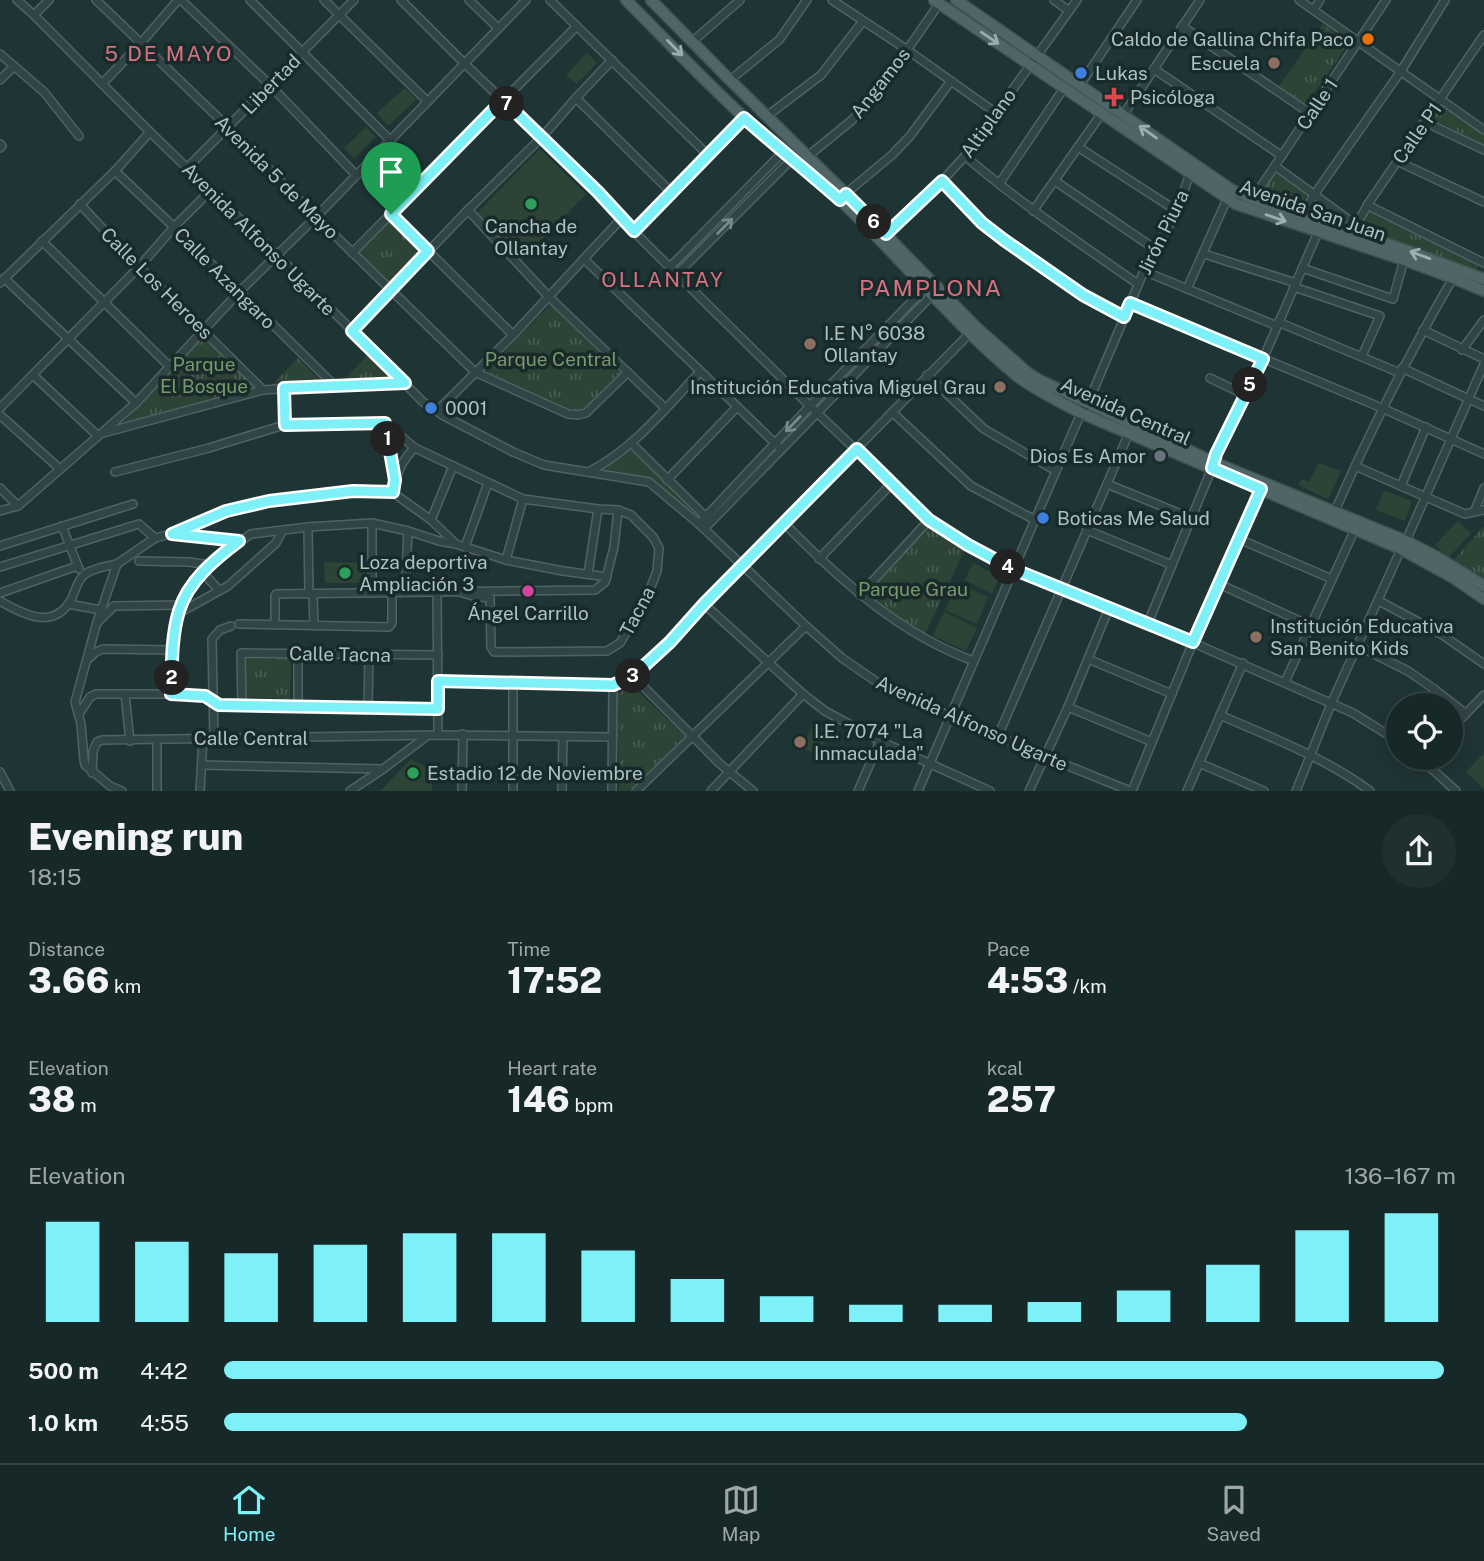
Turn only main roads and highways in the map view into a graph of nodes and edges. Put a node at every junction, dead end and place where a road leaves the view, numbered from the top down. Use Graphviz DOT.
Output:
graph roads {
  1 [pos="626,0"];
  2 [pos="956,0"];
  3 [pos="653,1"];
  4 [pos="938,1"];
  5 [pos="1120,119"];
  6 [pos="843,197"];
  7 [pos="1250,204"];
  8 [pos="1480,283"];
  9 [pos="973,330"];
  10 [pos="1213,465"];
  11 [pos="1404,545"];
  12 [pos="1484,586"];
  13 [pos="1483,598"];
  1 -- 6 [label="main road, Avenida Central, one-way"];
  2 -- 5 [label="main road, Avenida San Juan"];
  3 -- 6 [label="main road, Avenida Central"];
  4 -- 5 [label="main road, Avenida San Juan, one-way"];
  7 -- 5 [label="main road, Avenida San Juan, one-way"];
  5 -- 7 [label="main road, Avenida San Juan"];
  6 -- 9 [label="main road, Avenida Central"];
  6 -- 9 [label="main road, Avenida Central"];
  7 -- 8 [label="main road, Avenida San Juan, one-way"];
  8 -- 7 [label="main road, Avenida San Juan, one-way"];
  9 -- 10 [label="main road, Avenida Central"];
  9 -- 10 [label="main road, Avenida Central"];
  10 -- 11 [label="main road, Avenida Central"];
  10 -- 11 [label="main road, Avenida Central"];
  11 -- 12 [label="main road, Avenida Central"];
  11 -- 13 [label="main road, Avenida Central"];
}
